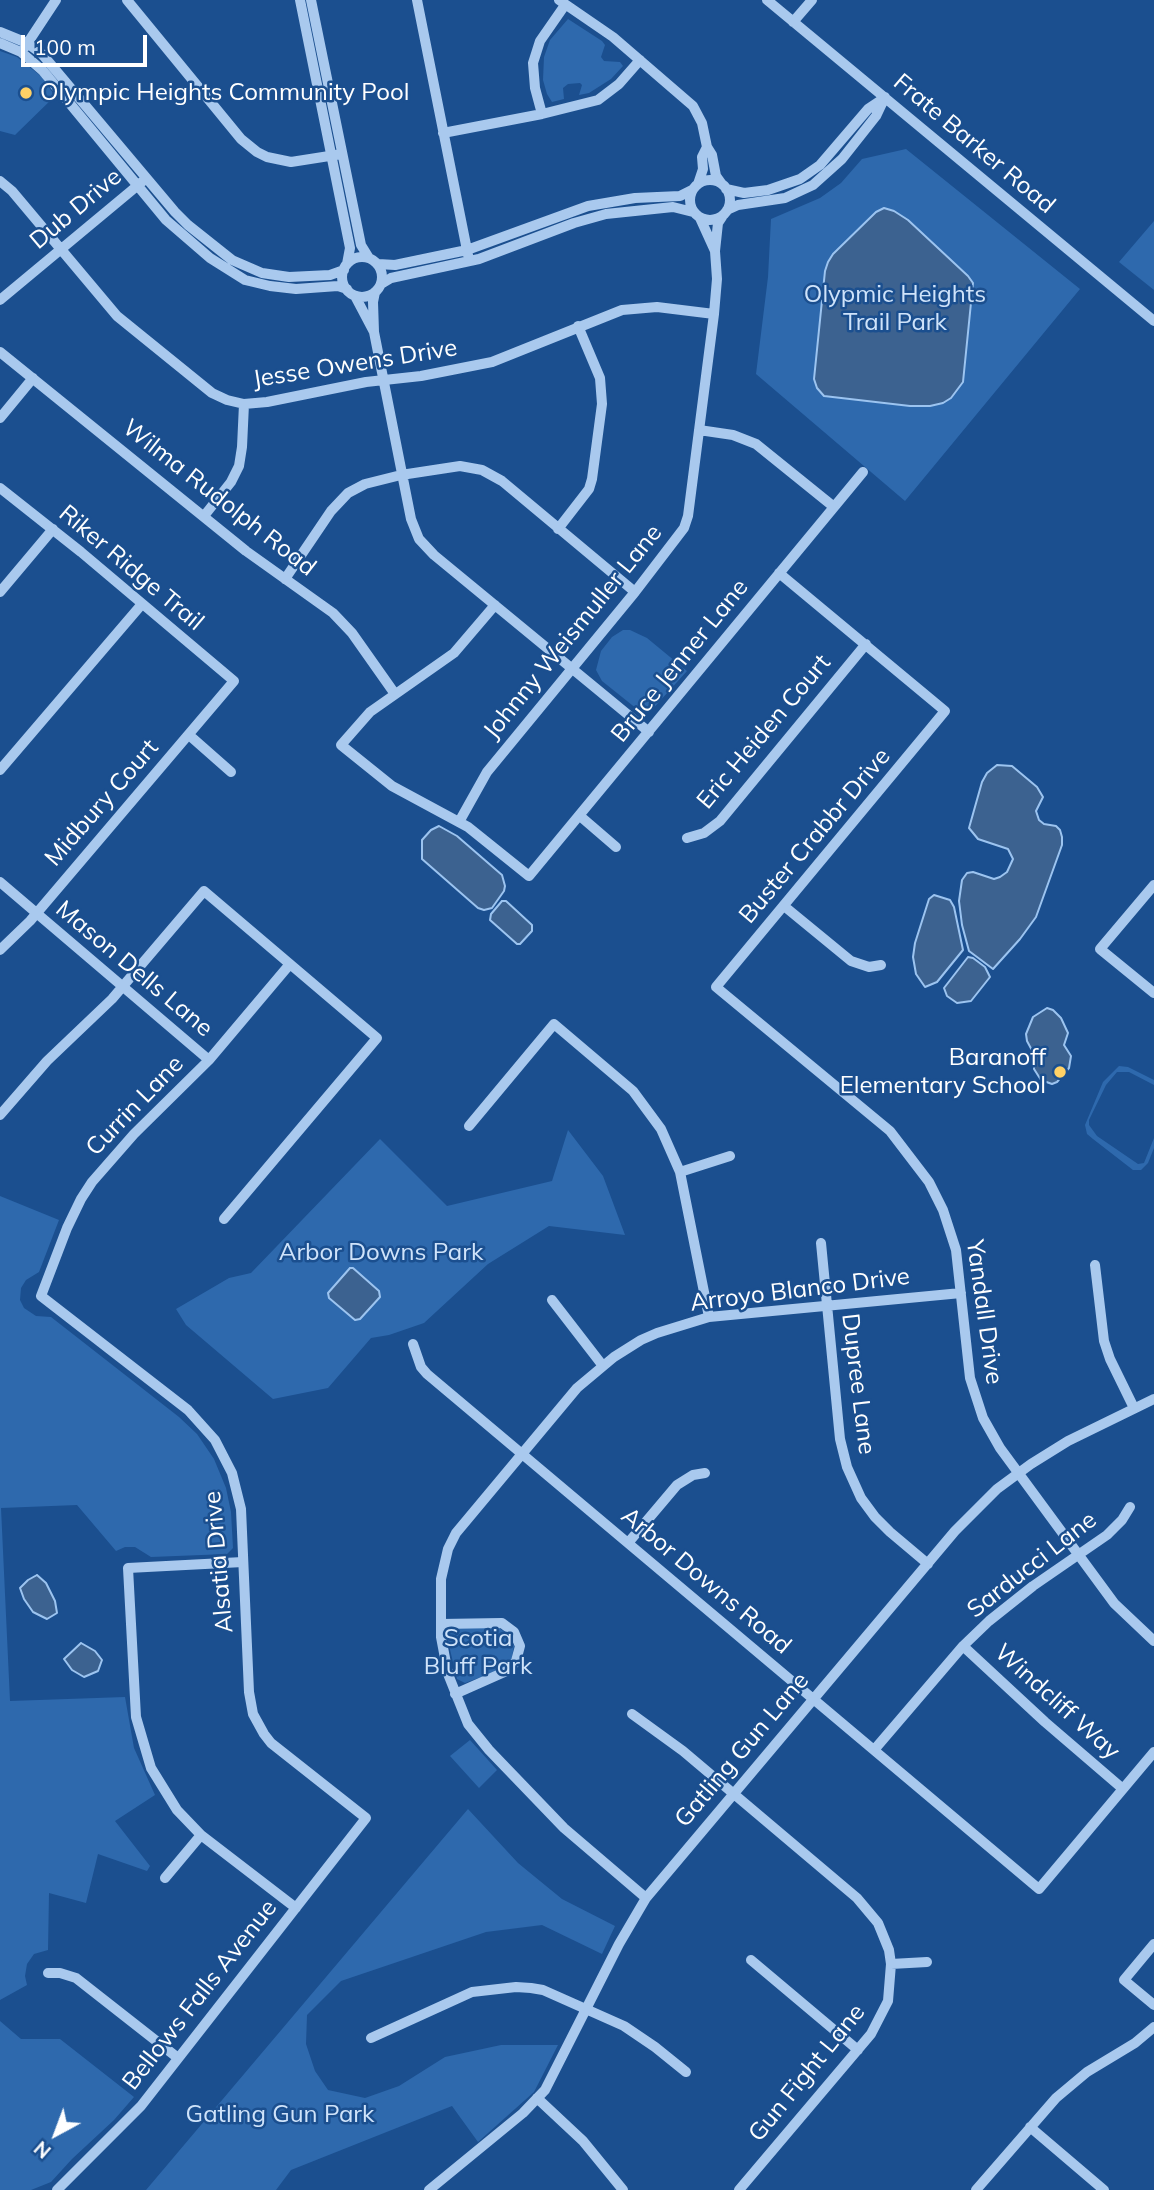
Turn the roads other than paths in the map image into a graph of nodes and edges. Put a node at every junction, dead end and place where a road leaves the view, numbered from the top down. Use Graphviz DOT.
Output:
graph roads {
  1 [pos="56,0"];
  2 [pos="127,0"];
  3 [pos="300,0"];
  4 [pos="311,0"];
  5 [pos="416,0"];
  6 [pos="766,0"];
  7 [pos="812,0"];
  8 [pos="562,2"];
  9 [pos="793,22"];
  10 [pos="0,32"];
  11 [pos="0,43"];
  12 [pos="24,48"];
  13 [pos="640,60"];
  14 [pos="885,97"];
  15 [pos="542,114"];
  16 [pos="443,133"];
  17 [pos="707,147"];
  18 [pos="336,155"];
  19 [pos="0,181"];
  20 [pos="142,182"];
  21 [pos="724,186"];
  22 [pos="695,187"];
  23 [pos="725,213"];
  24 [pos="697,215"];
  25 [pos="61,250"];
  26 [pos="715,251"];
  27 [pos="469,255"];
  28 [pos="374,261"];
  29 [pos="345,267"];
  30 [pos="378,288"];
  31 [pos="351,293"];
  32 [pos="0,300"];
  33 [pos="714,314"];
  34 [pos="1154,321"];
  35 [pos="578,326"];
  36 [pos="374,332"];
  37 [pos="0,352"];
  38 [pos="33,378"];
  39 [pos="384,379"];
  40 [pos="244,404"];
  41 [pos="0,418"];
  42 [pos="699,430"];
  43 [pos="863,472"];
  44 [pos="401,475"];
  45 [pos="0,488"];
  46 [pos="834,507"];
  47 [pos="204,516"];
  48 [pos="52,529"];
  49 [pos="558,529"];
  50 [pos="779,573"];
  51 [pos="285,579"];
  52 [pos="0,592"];
  53 [pos="635,592"];
  54 [pos="142,604"];
  55 [pos="495,605"];
  56 [pos="866,644"];
  57 [pos="572,668"];
  58 [pos="234,681"];
  59 [pos="395,694"];
  60 [pos="649,732"];
  61 [pos="188,735"];
  62 [pos="0,770"];
  63 [pos="231,772"];
  64 [pos="580,816"];
  65 [pos="459,822"];
  66 [pos="688,838"];
  67 [pos="616,847"];
  68 [pos="0,882"];
  69 [pos="1154,885"];
  70 [pos="784,906"];
  71 [pos="36,913"];
  72 [pos="0,950"];
  73 [pos="290,964"];
  74 [pos="881,965"];
  75 [pos="123,987"];
  76 [pos="716,987"];
  77 [pos="1154,993"];
  78 [pos="209,1060"];
  79 [pos="0,1115"];
  80 [pos="469,1126"];
  81 [pos="730,1156"];
  82 [pos="680,1172"];
  83 [pos="224,1219"];
  84 [pos="821,1243"];
  85 [pos="1095,1265"];
  86 [pos="961,1293"];
  87 [pos="41,1296"];
  88 [pos="552,1300"];
  89 [pos="827,1304"];
  90 [pos="709,1317"];
  91 [pos="412,1344"];
  92 [pos="603,1366"];
  93 [pos="1154,1399"];
  94 [pos="1134,1408"];
  95 [pos="522,1453"];
  96 [pos="1018,1472"];
  97 [pos="705,1473"];
  98 [pos="1130,1507"];
  99 [pos="628,1543"];
  100 [pos="1078,1555"];
  101 [pos="243,1562"];
  102 [pos="928,1564"];
  103 [pos="441,1623"];
  104 [pos="1154,1641"];
  105 [pos="963,1646"];
  106 [pos="455,1694"];
  107 [pos="813,1699"];
  108 [pos="632,1714"];
  109 [pos="874,1750"];
  110 [pos="1154,1752"];
  111 [pos="1123,1789"];
  112 [pos="733,1794"];
  113 [pos="366,1818"];
  114 [pos="201,1835"];
  115 [pos="165,1878"];
  116 [pos="646,1898"];
  117 [pos="296,1908"];
  118 [pos="1154,1944"];
  119 [pos="751,1960"];
  120 [pos="927,1962"];
  121 [pos="891,1964"];
  122 [pos="48,1973"];
  123 [pos="1154,2005"];
  124 [pos="588,2008"];
  125 [pos="1154,2027"];
  126 [pos="371,2038"];
  127 [pos="858,2050"];
  128 [pos="178,2058"];
  129 [pos="686,2072"];
  130 [pos="537,2098"];
  131 [pos="1030,2127"];
  132 [pos="57,2190"];
  133 [pos="429,2190"];
  134 [pos="623,2190"];
  135 [pos="738,2190"];
  136 [pos="976,2190"];
  137 [pos="1104,2190"];
  1 -- 12 [label="street"];
  2 -- 18 [label="street"];
  3 -- 18 [label="street"];
  4 -- 18 [label="street"];
  5 -- 16 [label="street"];
  6 -- 9 [label="street, Frate Barker Road"];
  7 -- 9 [label="street"];
  8 -- 13 [label="street"];
  8 -- 15 [label="street"];
  9 -- 14 [label="street, Frate Barker Road"];
  10 -- 12 [label="street"];
  11 -- 12 [label="street"];
  12 -- 20 [label="street"];
  13 -- 15 [label="street"];
  13 -- 17 [label="street"];
  14 -- 21 [label="street"];
  14 -- 23 [label="street"];
  14 -- 34 [label="street, Frate Barker Road"];
  15 -- 16 [label="street"];
  16 -- 27 [label="street"];
  17 -- 21 [label="street"];
  17 -- 22 [label="street"];
  18 -- 28 [label="street"];
  18 -- 29 [label="street"];
  19 -- 25 [label="street, Jesse Owens Drive"];
  20 -- 25 [label="street, Dub Drive"];
  20 -- 29 [label="street"];
  20 -- 31 [label="street"];
  21 -- 22 [label="street"];
  21 -- 23 [label="street"];
  22 -- 24 [label="street"];
  22 -- 27 [label="street"];
  23 -- 24 [label="street"];
  23 -- 26 [label="street, Johnny Weismuller Lane"];
  24 -- 26 [label="street, Johnny Weismuller Lane"];
  24 -- 27 [label="street"];
  25 -- 32 [label="street, Dub Drive"];
  25 -- 40 [label="street, Jesse Owens Drive"];
  26 -- 33 [label="street, Johnny Weismuller Lane"];
  27 -- 28 [label="street"];
  27 -- 30 [label="street"];
  28 -- 29 [label="street"];
  28 -- 30 [label="street"];
  29 -- 31 [label="street"];
  30 -- 31 [label="street"];
  30 -- 36 [label="street"];
  31 -- 36 [label="street"];
  33 -- 35 [label="street, Jesse Owens Drive"];
  33 -- 42 [label="street, Johnny Weismuller Lane"];
  35 -- 39 [label="street, Jesse Owens Drive"];
  35 -- 49 [label="street"];
  36 -- 39 [label="street"];
  37 -- 38 [label="street, Wilma Rudolph Road"];
  38 -- 41 [label="street"];
  38 -- 47 [label="street, Wilma Rudolph Road"];
  39 -- 40 [label="street, Jesse Owens Drive"];
  39 -- 44 [label="street"];
  40 -- 47 [label="street"];
  42 -- 46 [label="street"];
  42 -- 53 [label="street, Johnny Weismuller Lane"];
  43 -- 46 [label="street, Bruce Jenner Lane"];
  44 -- 49 [label="street"];
  44 -- 51 [label="street"];
  44 -- 55 [label="street"];
  45 -- 48 [label="street, Riker Ridge Trail"];
  46 -- 50 [label="street, Bruce Jenner Lane"];
  47 -- 51 [label="street, Wilma Rudolph Road"];
  48 -- 52 [label="street"];
  48 -- 54 [label="street, Riker Ridge Trail"];
  49 -- 53 [label="street"];
  50 -- 56 [label="street"];
  50 -- 60 [label="street, Bruce Jenner Lane"];
  51 -- 59 [label="street, Wilma Rudolph Road"];
  53 -- 57 [label="street, Johnny Weismuller Lane"];
  54 -- 58 [label="street, Riker Ridge Trail"];
  54 -- 62 [label="street"];
  55 -- 57 [label="street"];
  55 -- 59 [label="street"];
  56 -- 66 [label="street, Eric Heiden Court"];
  56 -- 70 [label="street, Buster Crabbr Drive"];
  57 -- 60 [label="street"];
  57 -- 65 [label="street, Johnny Weismuller Lane"];
  58 -- 61 [label="street, Midbury Court"];
  59 -- 65 [label="street"];
  60 -- 64 [label="street, Bruce Jenner Lane"];
  61 -- 63 [label="street"];
  61 -- 71 [label="street, Midbury Court"];
  64 -- 65 [label="street, Bruce Jenner Lane"];
  64 -- 67 [label="street"];
  68 -- 71 [label="street, Mason Dells Lane"];
  69 -- 77 [label="street"];
  70 -- 74 [label="street"];
  70 -- 76 [label="street, Buster Crabbr Drive"];
  71 -- 72 [label="street, Midbury Court"];
  71 -- 75 [label="street, Mason Dells Lane"];
  73 -- 75 [label="street"];
  73 -- 78 [label="street, Currin Lane"];
  73 -- 83 [label="street"];
  75 -- 78 [label="street, Mason Dells Lane"];
  75 -- 79 [label="street"];
  76 -- 86 [label="street, Yandall Drive"];
  78 -- 87 [label="street, Currin Lane"];
  80 -- 82 [label="street"];
  81 -- 82 [label="street"];
  82 -- 90 [label="street"];
  84 -- 89 [label="street, Dupree Lane"];
  85 -- 94 [label="street"];
  86 -- 89 [label="street, Arroyo Blanco Drive"];
  86 -- 96 [label="street, Yandall Drive"];
  87 -- 101 [label="street, Alsatia Drive"];
  88 -- 92 [label="street"];
  89 -- 90 [label="street, Arroyo Blanco Drive"];
  89 -- 102 [label="street, Dupree Lane"];
  90 -- 92 [label="street, Arroyo Blanco Drive"];
  91 -- 95 [label="street, Arbor Downs Road"];
  92 -- 95 [label="street, Arroyo Blanco Drive"];
  93 -- 94 [label="street, Gatling Gun Lane"];
  94 -- 96 [label="street, Gatling Gun Lane"];
  95 -- 99 [label="street, Arbor Downs Road"];
  95 -- 103 [label="street, Arroyo Blanco Drive"];
  96 -- 100 [label="street, Yandall Drive"];
  96 -- 102 [label="street, Gatling Gun Lane"];
  97 -- 99 [label="street"];
  98 -- 100 [label="street, Sarducci Lane"];
  99 -- 107 [label="street, Arbor Downs Road"];
  100 -- 104 [label="street, Yandall Drive"];
  100 -- 105 [label="street, Sarducci Lane"];
  101 -- 113 [label="street, Alsatia Drive"];
  101 -- 114 [label="street"];
  102 -- 107 [label="street, Gatling Gun Lane"];
  103 -- 106 [label="street, Arroyo Blanco Drive"];
  103 -- 106 [label="street"];
  105 -- 109 [label="street, Sarducci Lane"];
  105 -- 111 [label="street, Windcliff Way"];
  106 -- 116 [label="street, Arroyo Blanco Drive"];
  107 -- 109 [label="street, Arbor Downs Road"];
  107 -- 112 [label="street, Gatling Gun Lane"];
  108 -- 112 [label="street, Gun Fight Lane"];
  109 -- 111 [label="street, Arbor Downs Road"];
  110 -- 111 [label="street, Arbor Downs Road"];
  112 -- 116 [label="street, Gatling Gun Lane"];
  112 -- 121 [label="street, Gun Fight Lane"];
  113 -- 117 [label="street, Bellows Falls Avenue"];
  114 -- 115 [label="street"];
  114 -- 117 [label="street"];
  116 -- 124 [label="street, Gatling Gun Lane"];
  117 -- 128 [label="street, Bellows Falls Avenue"];
  118 -- 123 [label="street"];
  119 -- 127 [label="street"];
  120 -- 121 [label="street"];
  121 -- 127 [label="street, Gun Fight Lane"];
  122 -- 128 [label="street"];
  124 -- 126 [label="street"];
  124 -- 129 [label="street"];
  124 -- 130 [label="street, Gatling Gun Lane"];
  125 -- 131 [label="street"];
  127 -- 135 [label="street, Gun Fight Lane"];
  128 -- 132 [label="street, Bellows Falls Avenue"];
  130 -- 133 [label="street, Gatling Gun Lane"];
  130 -- 134 [label="street"];
  131 -- 136 [label="street"];
  131 -- 137 [label="street"];
}
